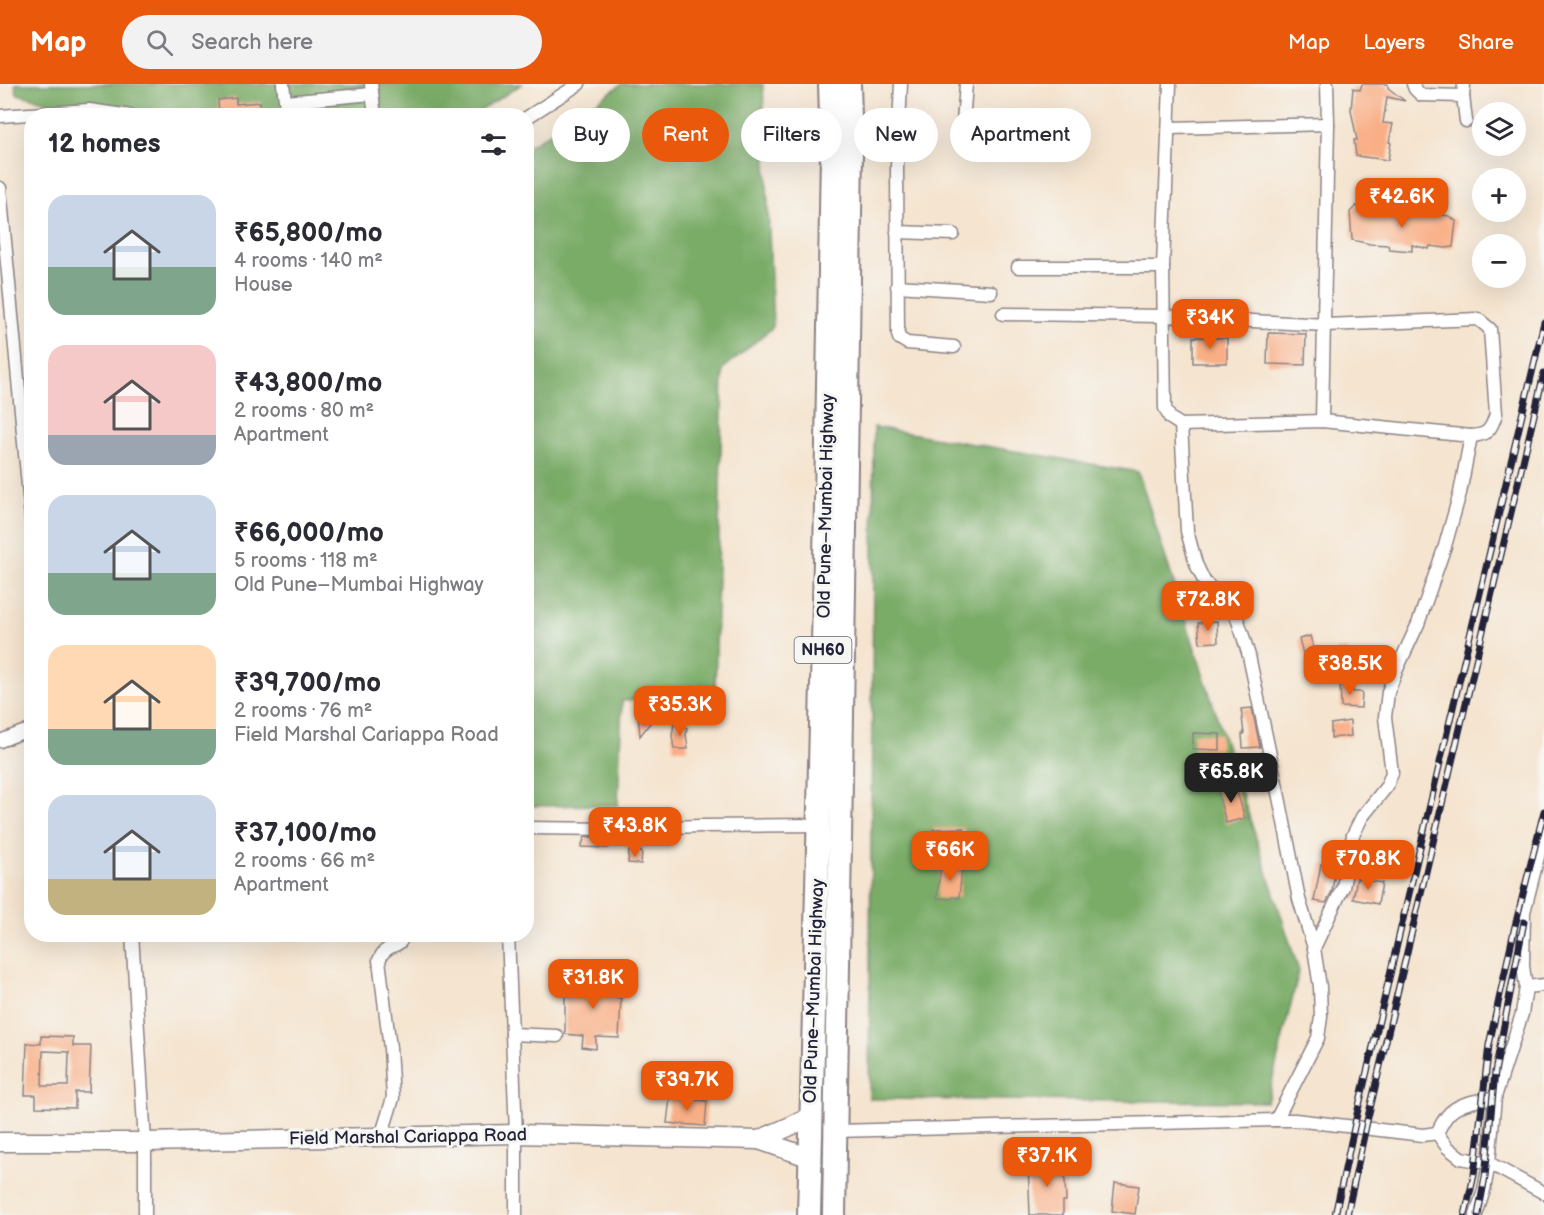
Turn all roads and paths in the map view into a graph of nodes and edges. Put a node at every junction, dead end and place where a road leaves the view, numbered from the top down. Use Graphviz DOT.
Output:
graph roads {
  1 [pos="283,84"];
  2 [pos="579,84"];
  3 [pos="830,84"];
  4 [pos="849,84"];
  5 [pos="901,84"];
  6 [pos="966,84"];
  7 [pos="1170,84"];
  8 [pos="1327,84"];
  9 [pos="1413,84"];
  10 [pos="371,89"];
  11 [pos="1464,90"];
  12 [pos="286,102"];
  13 [pos="286,108"];
  14 [pos="374,108"];
  15 [pos="964,108"];
  16 [pos="534,113"];
  17 [pos="24,114"];
  18 [pos="0,116"];
  19 [pos="1466,121"];
  20 [pos="1328,124"];
  21 [pos="1169,128"];
  22 [pos="0,188"];
  23 [pos="897,232"];
  24 [pos="953,234"];
  25 [pos="1018,267"];
  26 [pos="1163,267"];
  27 [pos="897,286"];
  28 [pos="991,292"];
  29 [pos="6,310"];
  30 [pos="1004,314"];
  31 [pos="1165,316"];
  32 [pos="1325,325"];
  33 [pos="954,346"];
  34 [pos="1322,422"];
  35 [pos="1181,425"];
  36 [pos="1470,436"];
  37 [pos="24,461"];
  38 [pos="24,732"];
  39 [pos="0,741"];
  40 [pos="819,825"];
  41 [pos="534,828"];
  42 [pos="1544,832"];
  43 [pos="132,942"];
  44 [pos="400,942"];
  45 [pos="508,942"];
  46 [pos="1314,948"];
  47 [pos="1544,985"];
  48 [pos="1526,987"];
  49 [pos="512,1034"];
  50 [pos="557,1036"];
  51 [pos="1495,1097"];
  52 [pos="811,1117"];
  53 [pos="1276,1120"];
  54 [pos="835,1131"];
  55 [pos="1437,1133"];
  56 [pos="516,1134"];
  57 [pos="381,1137"];
  58 [pos="759,1140"];
  59 [pos="0,1142"];
  60 [pos="145,1142"];
  61 [pos="810,1158"];
  62 [pos="1489,1163"];
  63 [pos="1544,1192"];
  64 [pos="145,1215"];
  65 [pos="516,1215"];
  66 [pos="809,1215"];
  67 [pos="834,1215"];
  68 [pos="1476,1215"];
  1 -- 12 [label="street"];
  2 -- 16 [label="street"];
  3 -- 40 [label="highway, Old Pune–Mumbai Highway / NH60"];
  4 -- 54 [label="highway, Old Pune–Mumbai Highway / NH60"];
  5 -- 23 [label="street"];
  6 -- 15 [label="street"];
  7 -- 21 [label="street"];
  8 -- 20 [label="street"];
  9 -- 11 [label="street"];
  10 -- 12 [label="street"];
  10 -- 14 [label="street"];
  11 -- 19 [label="street"];
  12 -- 13 [label="street"];
  17 -- 18 [label="street"];
  20 -- 21 [label="street"];
  20 -- 32 [label="street"];
  21 -- 26 [label="street"];
  22 -- 29 [label="street"];
  23 -- 24 [label="street"];
  23 -- 27 [label="street"];
  25 -- 26 [label="street"];
  26 -- 31 [label="street"];
  27 -- 28 [label="street"];
  27 -- 33 [label="street"];
  29 -- 37 [label="street"];
  30 -- 31 [label="street"];
  31 -- 32 [label="street"];
  31 -- 35 [label="street"];
  32 -- 34 [label="street"];
  32 -- 36 [label="street"];
  34 -- 35 [label="street"];
  34 -- 36 [label="street"];
  35 -- 46 [label="street"];
  36 -- 46 [label="street"];
  38 -- 39 [label="street"];
  40 -- 41 [label="street"];
  40 -- 52 [label="highway, Old Pune–Mumbai Highway / NH60"];
  42 -- 48 [label="street"];
  43 -- 60 [label="street"];
  44 -- 57 [label="street"];
  45 -- 49 [label="street"];
  46 -- 53 [label="street"];
  47 -- 48 [label="street"];
  48 -- 51 [label="street"];
  49 -- 50 [label="street"];
  49 -- 56 [label="street"];
  51 -- 55 [label="street"];
  51 -- 62 [label="street"];
  52 -- 58 [label="street, Field Marshal Cariappa Road"];
  52 -- 61 [label="highway, Old Pune–Mumbai Highway / NH60"];
  53 -- 54 [label="street"];
  53 -- 55 [label="street"];
  54 -- 67 [label="highway, Old Pune–Mumbai Highway / NH60"];
  55 -- 62 [label="street"];
  56 -- 57 [label="street, Field Marshal Cariappa Road"];
  56 -- 58 [label="street, Field Marshal Cariappa Road"];
  56 -- 65 [label="street"];
  57 -- 60 [label="street, Field Marshal Cariappa Road"];
  58 -- 61 [label="street"];
  59 -- 60 [label="street, Field Marshal Cariappa Road"];
  60 -- 64 [label="street"];
  61 -- 66 [label="highway, Old Pune–Mumbai Highway / NH60"];
  62 -- 63 [label="street"];
  62 -- 68 [label="street"];
}
